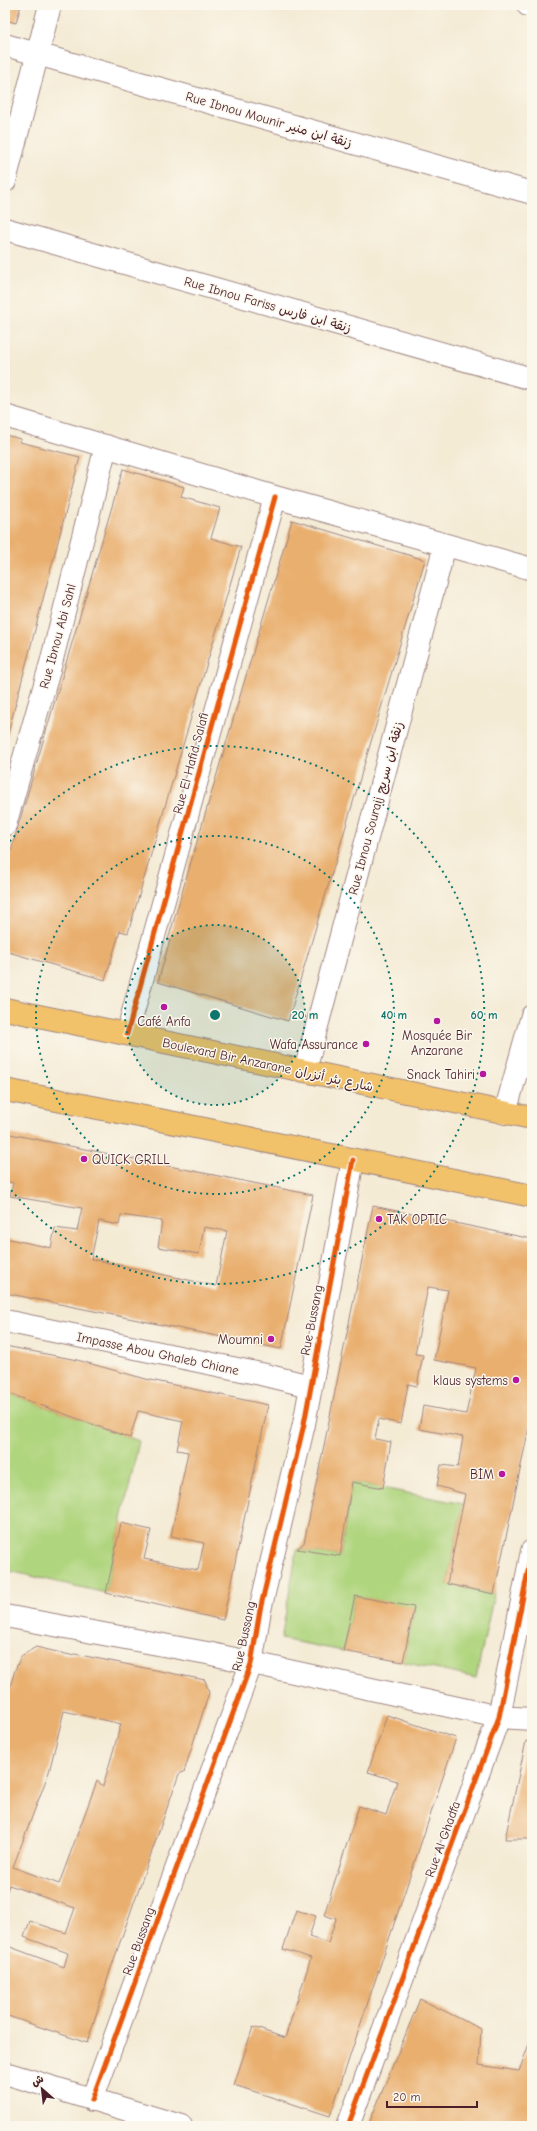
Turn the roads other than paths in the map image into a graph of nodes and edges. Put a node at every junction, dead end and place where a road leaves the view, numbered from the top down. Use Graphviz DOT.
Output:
graph roads {
  1 [pos="50,5"];
  2 [pos="528,5"];
  3 [pos="532,6"];
  4 [pos="5,45"];
  5 [pos="38,54"];
  6 [pos="5,181"];
  7 [pos="532,193"];
  8 [pos="5,229"];
  9 [pos="532,379"];
  10 [pos="5,416"];
  11 [pos="106,446"];
  12 [pos="275,497"];
  13 [pos="445,545"];
  14 [pos="532,569"];
  15 [pos="5,825"];
  16 [pos="5,1008"];
  17 [pos="532,1016"];
  18 [pos="127,1034"];
  19 [pos="305,1071"];
  20 [pos="5,1090"];
  21 [pos="505,1113"];
  22 [pos="532,1118"];
  23 [pos="352,1160"];
  24 [pos="532,1196"];
  25 [pos="5,1321"];
  26 [pos="310,1386"];
  27 [pos="532,1552"];
  28 [pos="5,1616"];
  29 [pos="251,1664"];
  30 [pos="499,1718"];
  31 [pos="532,1719"];
  32 [pos="5,2073"];
  33 [pos="92,2100"];
  34 [pos="181,2126"];
  35 [pos="348,2126"];
  1 -- 5 [label="street"];
  2 -- 3 [label="street"];
  4 -- 5 [label="street, Rue Ibnou Mounir زنقة ابن منير"];
  5 -- 6 [label="street"];
  5 -- 7 [label="street, Rue Ibnou Mounir زنقة ابن منير"];
  8 -- 9 [label="street, Rue Ibnou Fariss زنقة ابن فارس"];
  10 -- 11 [label="street"];
  11 -- 12 [label="street"];
  11 -- 15 [label="street, Rue Ibnou Abi Sahl"];
  12 -- 13 [label="street"];
  12 -- 18 [label="street, Rue El Hafid Salafi"];
  13 -- 14 [label="street"];
  13 -- 19 [label="street, Rue Ibnou Souraij زنقة ابن سريج"];
  16 -- 18 [label="main road, Boulevard Bir Anzarane شارع بئر أنزران"];
  17 -- 21 [label="street"];
  18 -- 19 [label="main road, Boulevard Bir Anzarane شارع بئر أنزران"];
  19 -- 21 [label="main road, Boulevard Bir Anzarane شارع بئر أنزران"];
  20 -- 23 [label="main road"];
  21 -- 22 [label="main road, Boulevard Bir Anzarane شارع بئر أنزران"];
  23 -- 24 [label="main road"];
  23 -- 26 [label="street, Rue Bussang"];
  25 -- 26 [label="street, Impasse Abou Ghaleb Chiane"];
  26 -- 29 [label="street, Rue Bussang"];
  27 -- 30 [label="street, Rue Al Ghadfa"];
  28 -- 29 [label="street"];
  29 -- 30 [label="street"];
  29 -- 33 [label="street, Rue Bussang"];
  30 -- 31 [label="street"];
  30 -- 35 [label="street, Rue Al Ghadfa"];
  32 -- 33 [label="street"];
  33 -- 34 [label="street"];
}
